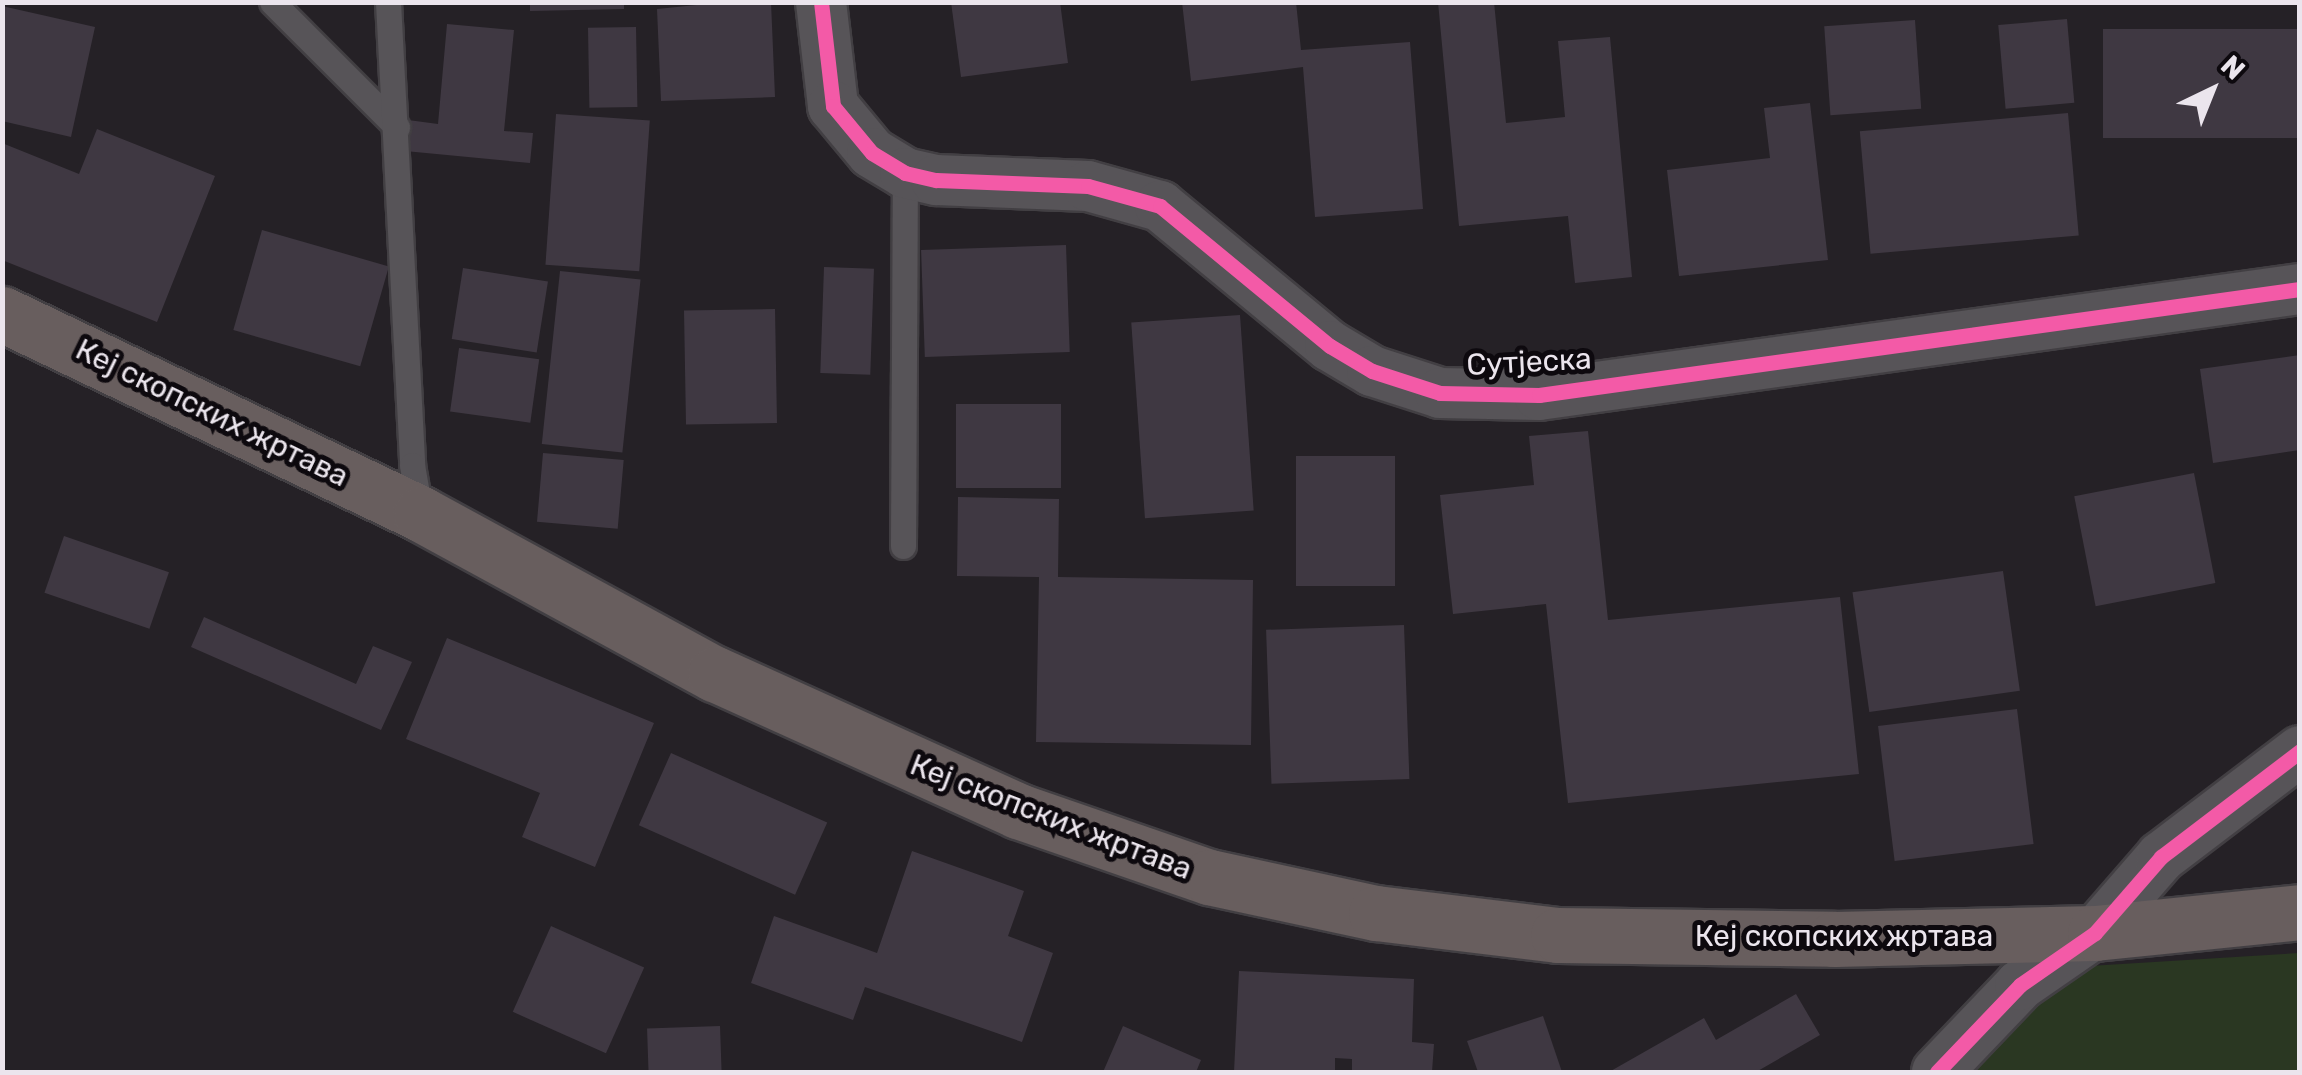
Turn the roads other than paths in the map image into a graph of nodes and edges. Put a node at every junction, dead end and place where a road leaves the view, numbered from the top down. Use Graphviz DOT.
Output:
graph roads {
  1 [pos="272,2"];
  2 [pos="388,2"];
  3 [pos="821,2"];
  4 [pos="397,127"];
  5 [pos="905,173"];
  6 [pos="2300,289"];
  7 [pos="2,314"];
  8 [pos="420,514"];
  9 [pos="903,546"];
  10 [pos="2300,751"];
  11 [pos="2300,912"];
  12 [pos="2095,933"];
  13 [pos="1937,1072"];
  1 -- 4 [label="lane"];
  2 -- 4 [label="lane"];
  3 -- 5 [label="street"];
  4 -- 8 [label="lane"];
  5 -- 6 [label="street, Сутјеска"];
  5 -- 9 [label="lane"];
  7 -- 8 [label="main road, Кеј скопских жртава"];
  8 -- 12 [label="main road, Кеј скопских жртава"];
  10 -- 12 [label="street"];
  11 -- 12 [label="main road, Кеј скопских жртава"];
  12 -- 13 [label="street, Кеј скопских жртава"];
}
